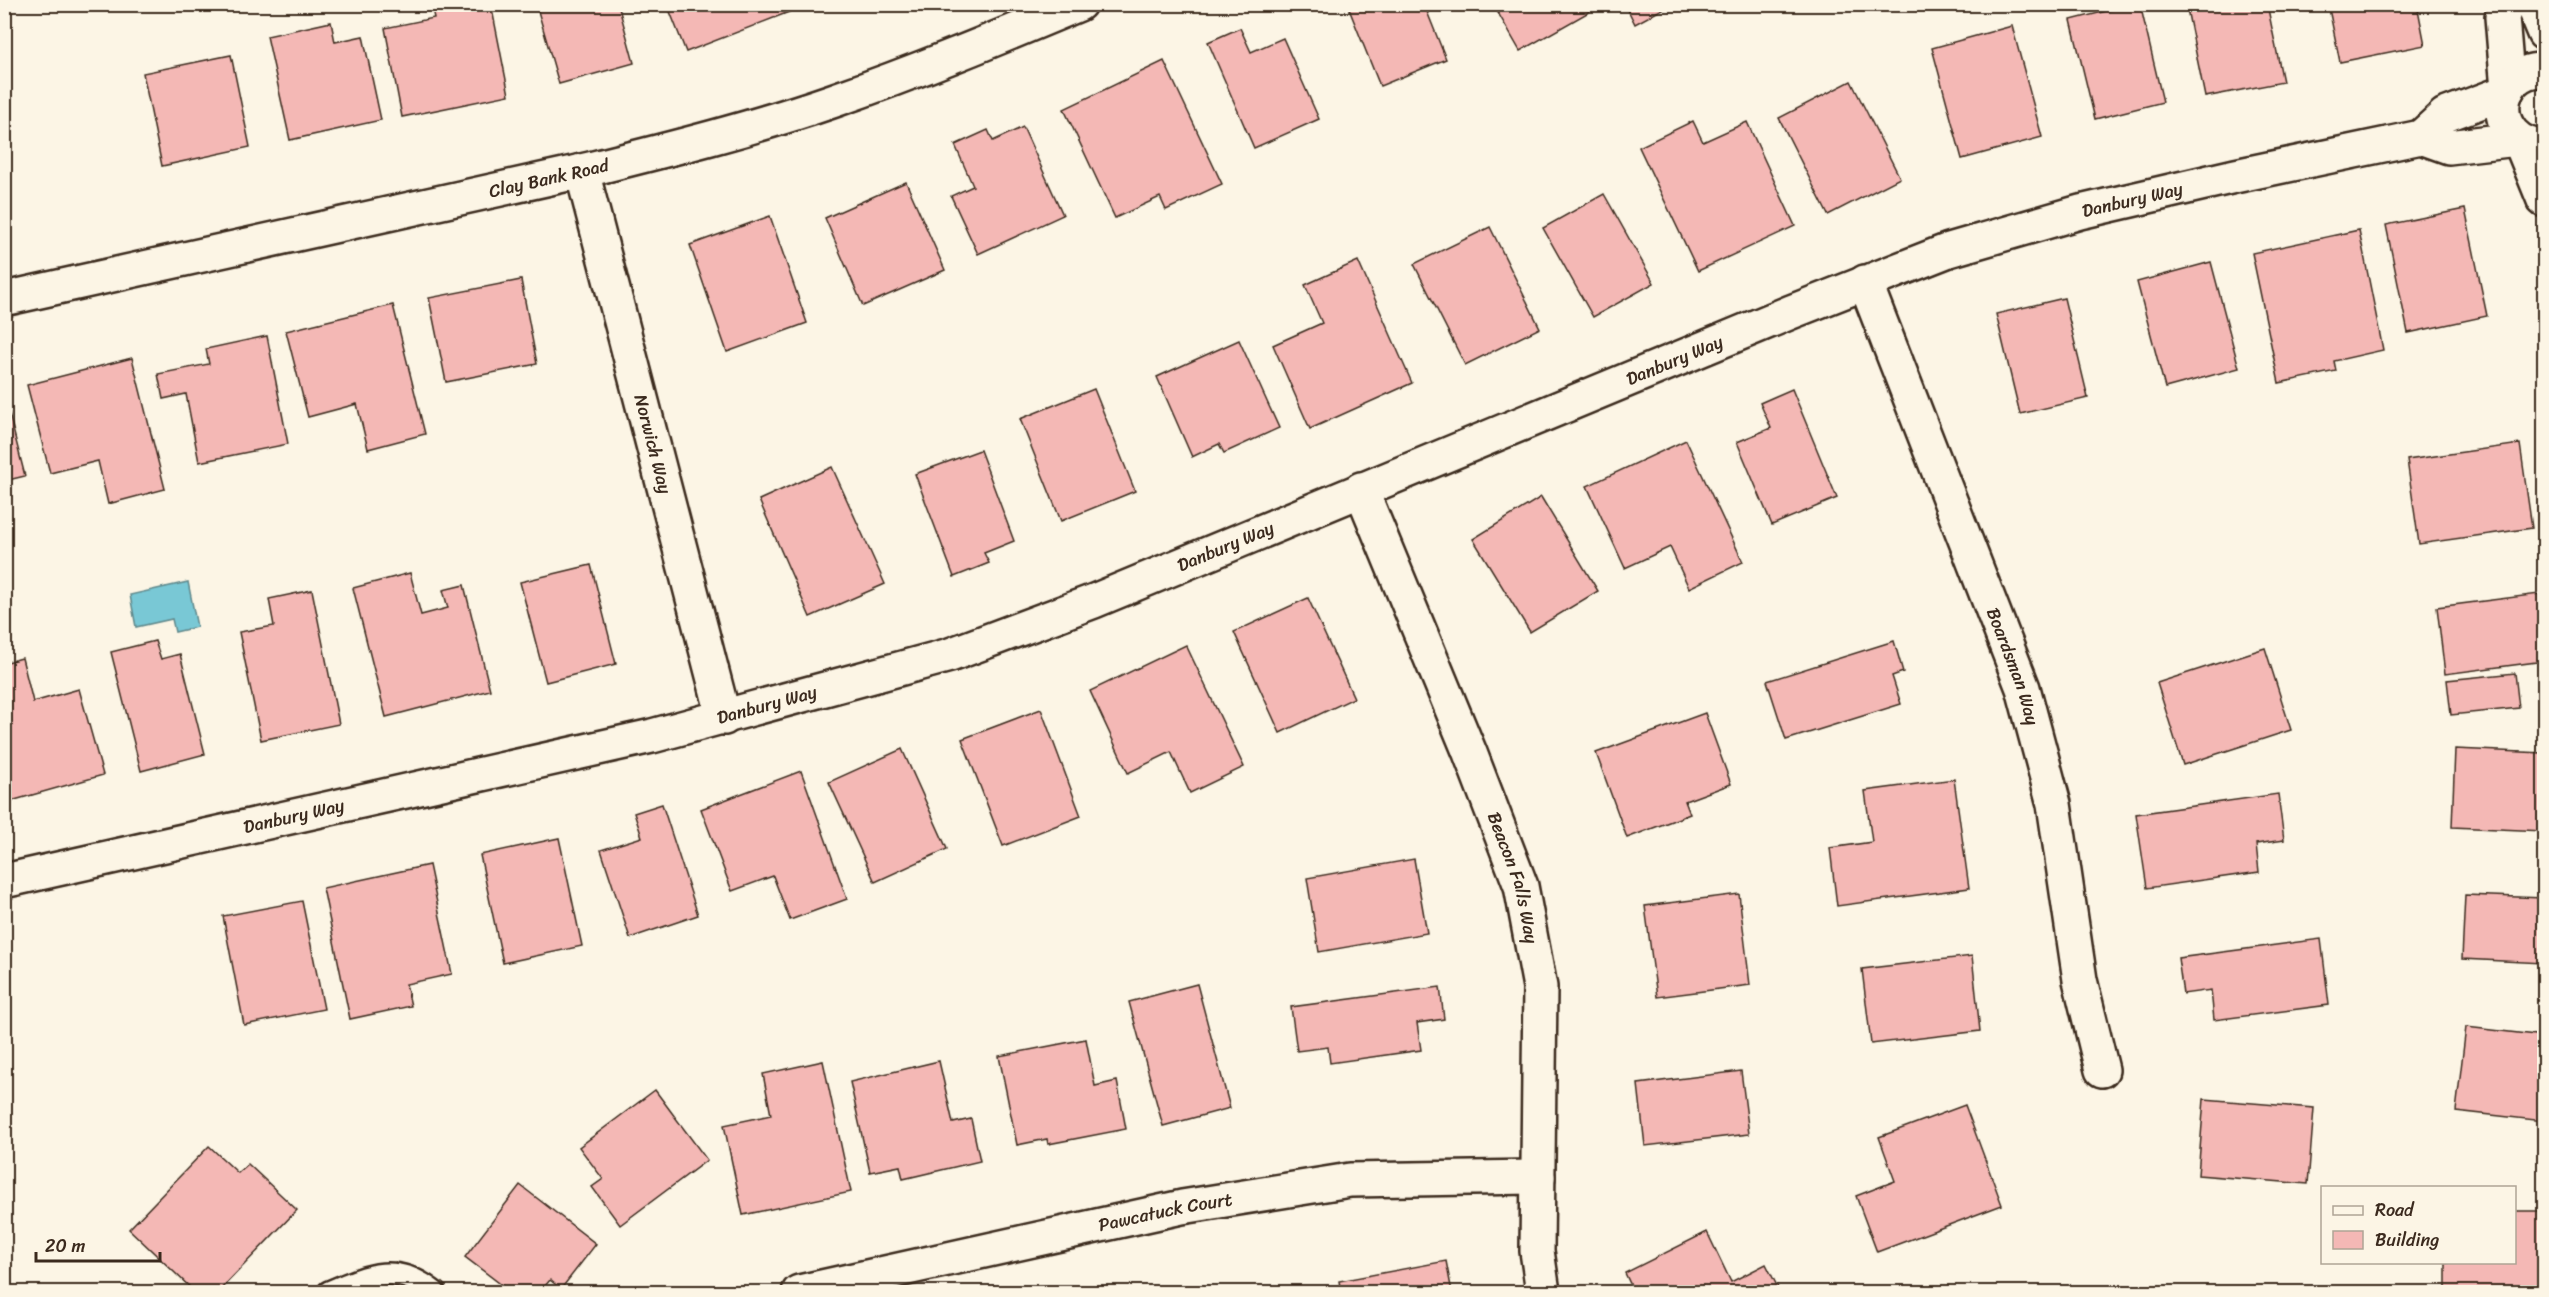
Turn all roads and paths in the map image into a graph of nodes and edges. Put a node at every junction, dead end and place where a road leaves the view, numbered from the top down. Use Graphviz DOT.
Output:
graph roads {
  1 [pos="1079,4"];
  2 [pos="2506,4"];
  3 [pos="2532,4"];
  4 [pos="2544,33"];
  5 [pos="2544,69"];
  6 [pos="2507,90"];
  7 [pos="2421,137"];
  8 [pos="2527,142"];
  9 [pos="582,171"];
  10 [pos="2544,200"];
  11 [pos="1865,282"];
  12 [pos="4,299"];
  13 [pos="1361,489"];
  14 [pos="724,718"];
  15 [pos="4,881"];
  16 [pos="2102,1070"];
  17 [pos="1538,1177"];
  18 [pos="329,1293"];
  19 [pos="434,1293"];
  20 [pos="799,1293"];
  21 [pos="1543,1293"];
  1 -- 9 [label="street, Clay Bank Road"];
  2 -- 6 [label="street"];
  3 -- 4 [label="street"];
  5 -- 6 [label="street"];
  6 -- 7 [label="street"];
  6 -- 8 [label="street"];
  7 -- 8 [label="street"];
  7 -- 11 [label="street, Danbury Way"];
  8 -- 10 [label="street"];
  9 -- 12 [label="street, Clay Bank Road"];
  9 -- 14 [label="street, Norwich Way"];
  11 -- 13 [label="street, Danbury Way"];
  11 -- 16 [label="street, Boardsman Way"];
  13 -- 14 [label="street, Danbury Way"];
  13 -- 17 [label="street, Beacon Falls Way"];
  14 -- 15 [label="street, Danbury Way"];
  17 -- 20 [label="street, Pawcatuck Court"];
  17 -- 21 [label="street, Beacon Falls Way"];
  18 -- 19 [label="lane"];
}
